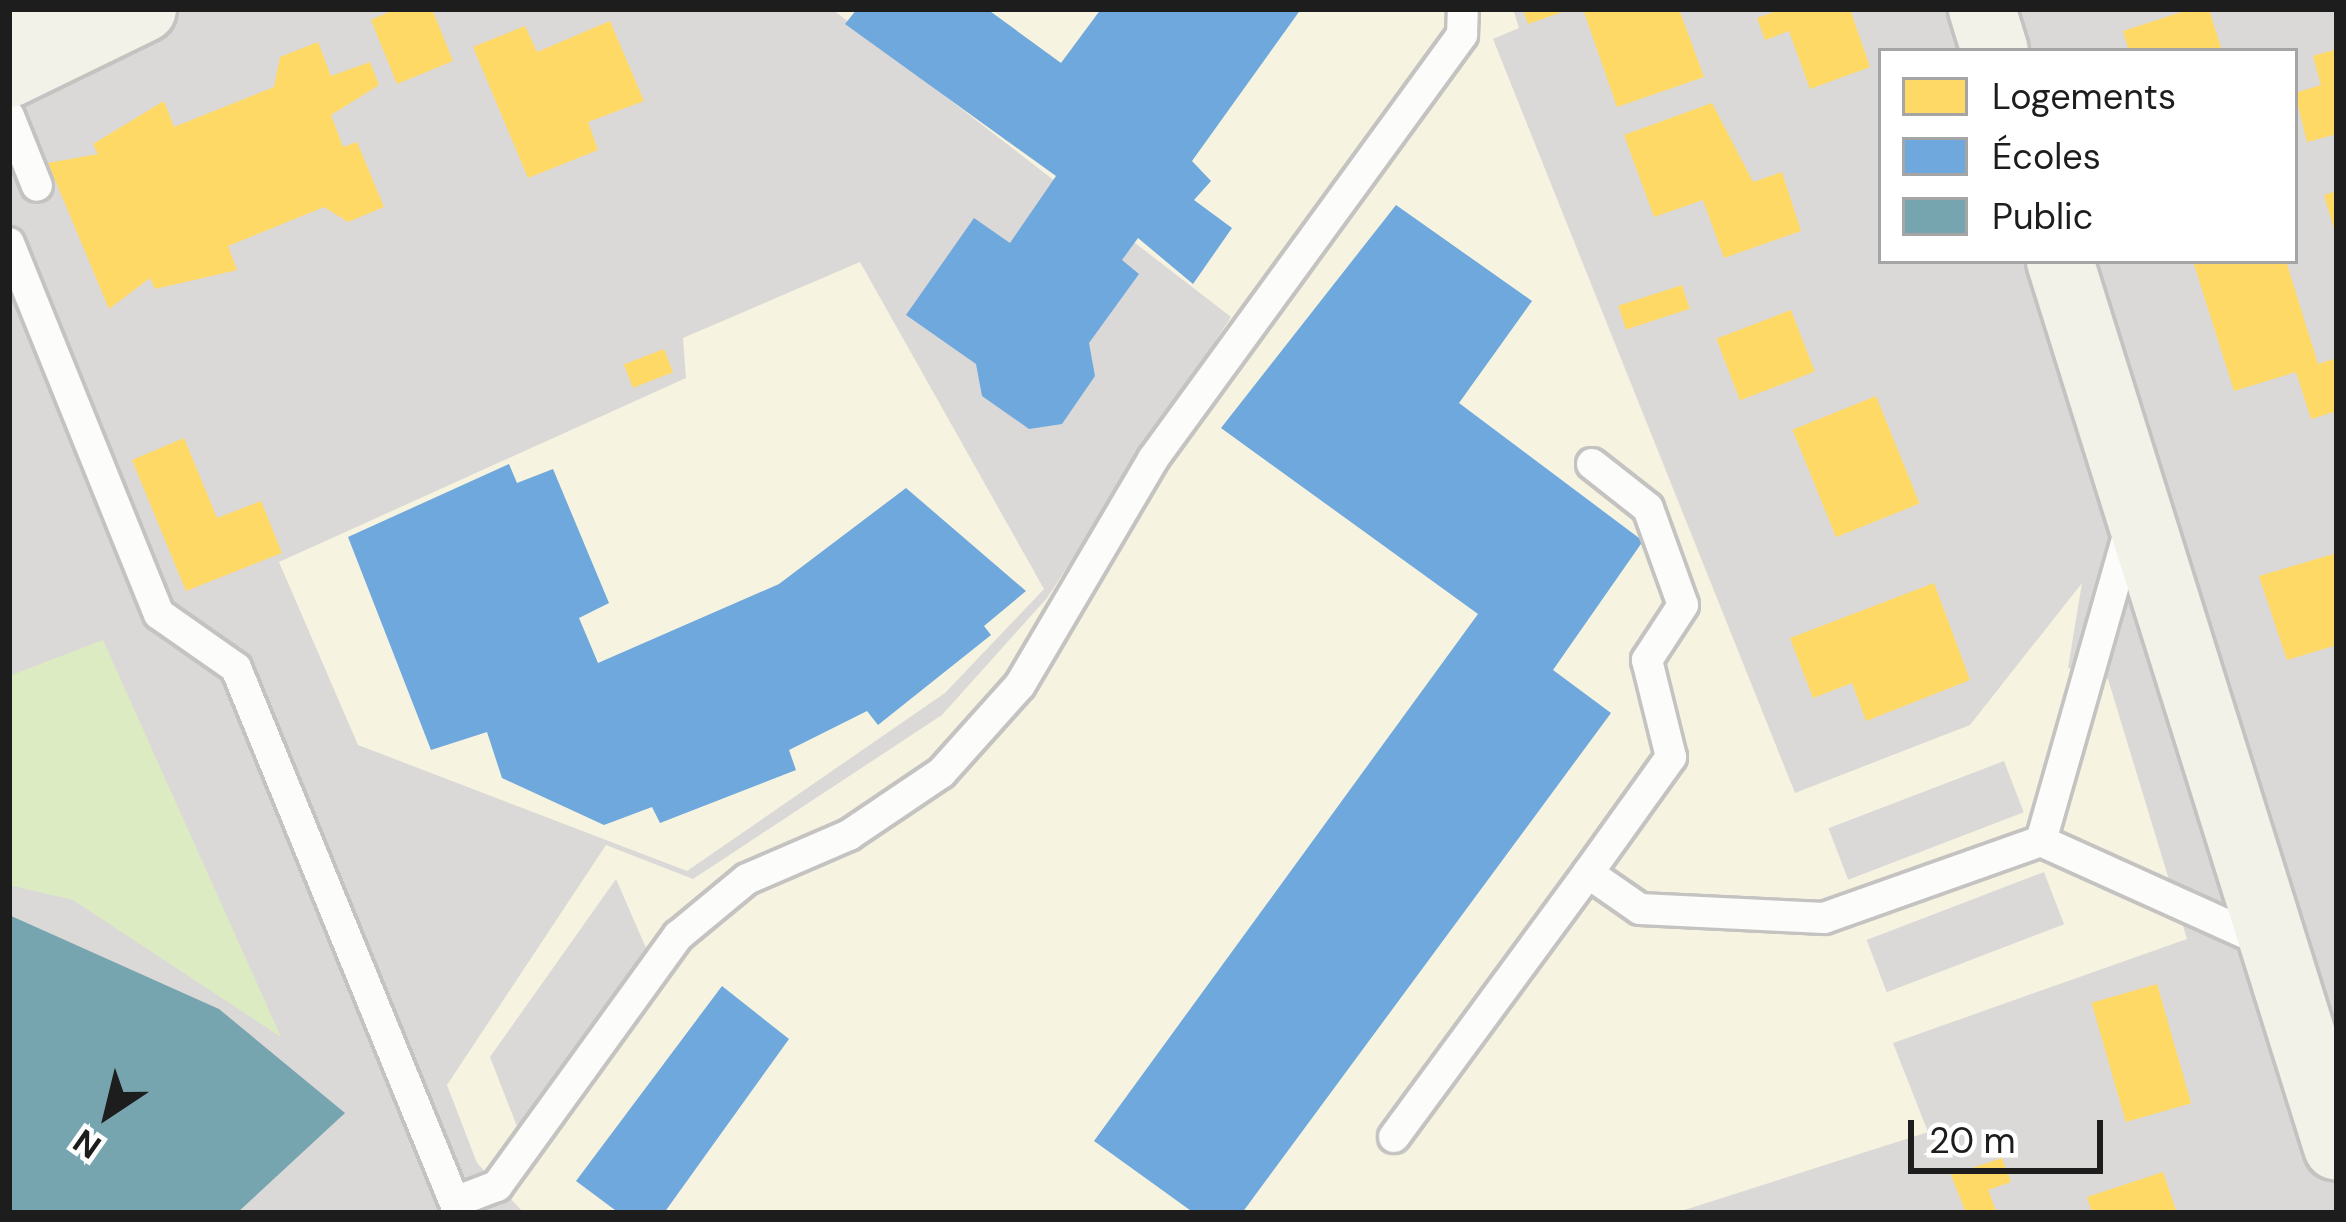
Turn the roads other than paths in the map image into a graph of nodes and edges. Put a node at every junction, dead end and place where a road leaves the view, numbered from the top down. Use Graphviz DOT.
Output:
graph roads {
  1 [pos="47,9"];
  2 [pos="143,9"];
  3 [pos="1463,9"];
  4 [pos="1982,9"];
  5 [pos="9,23"];
  6 [pos="1994,48"];
  7 [pos="9,74"];
  8 [pos="9,116"];
  9 [pos="37,186"];
  10 [pos="9,243"];
  11 [pos="2061,264"];
  12 [pos="1592,464"];
  13 [pos="2137,507"];
  14 [pos="2041,841"];
  15 [pos="1588,873"];
  16 [pos="2275,946"];
  17 [pos="1394,1137"];
  18 [pos="2337,1147"];
  19 [pos="457,1208"];
  1 -- 5 [label="main road"];
  2 -- 7 [label="main road"];
  3 -- 19 [label="lane"];
  4 -- 6 [label="main road"];
  8 -- 9 [label="lane"];
  10 -- 19 [label="lane"];
  11 -- 13 [label="main road"];
  12 -- 15 [label="lane"];
  13 -- 14 [label="lane"];
  13 -- 16 [label="main road"];
  14 -- 15 [label="lane"];
  14 -- 16 [label="lane"];
  15 -- 17 [label="lane"];
  16 -- 18 [label="main road"];
}
